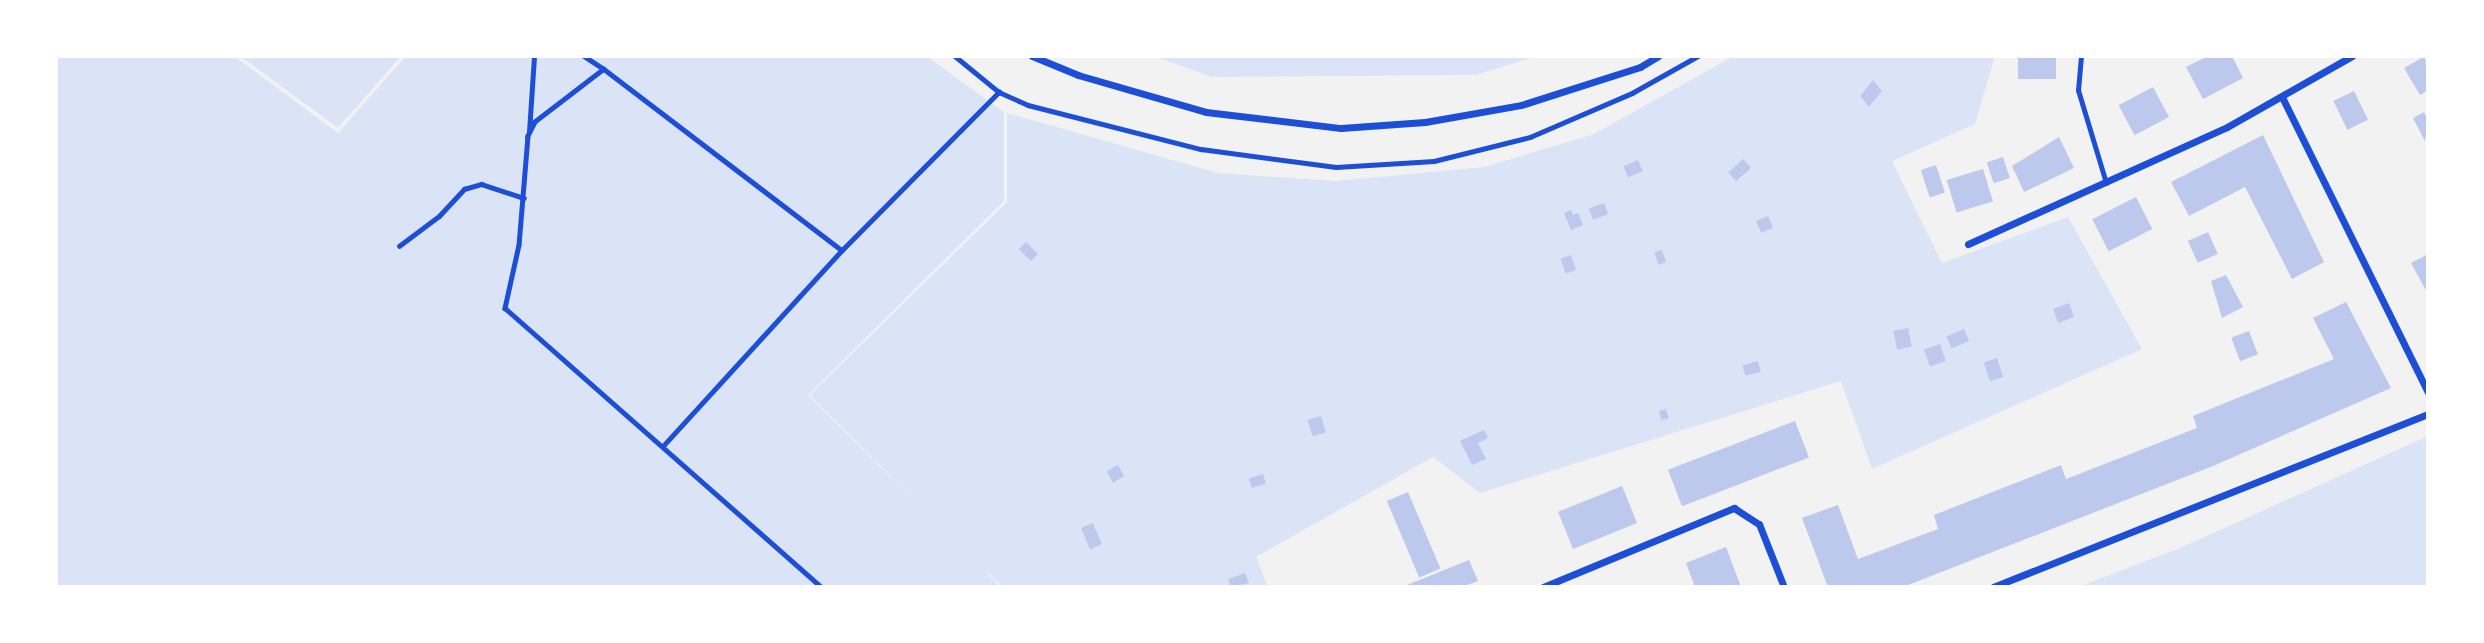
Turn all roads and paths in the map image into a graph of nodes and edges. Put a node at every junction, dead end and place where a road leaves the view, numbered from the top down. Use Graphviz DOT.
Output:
graph roads {
  1 [pos="534,56"];
  2 [pos="584,56"];
  3 [pos="1032,56"];
  4 [pos="1658,56"];
  5 [pos="2081,56"];
  6 [pos="2352,56"];
  7 [pos="604,69"];
  8 [pos="999,92"];
  9 [pos="2282,97"];
  10 [pos="528,136"];
  11 [pos="2106,183"];
  12 [pos="524,198"];
  13 [pos="1968,244"];
  14 [pos="399,246"];
  15 [pos="842,250"];
  16 [pos="2428,391"];
  17 [pos="2428,414"];
  18 [pos="663,446"];
  19 [pos="822,587"];
  20 [pos="1543,587"];
  21 [pos="1784,587"];
  22 [pos="1993,587"];
  1 -- 10 [label="path"];
  2 -- 7 [label="path"];
  3 -- 4 [label="street"];
  5 -- 11 [label="lane"];
  6 -- 9 [label="street"];
  7 -- 10 [label="path"];
  7 -- 15 [label="path"];
  8 -- 15 [label="path"];
  9 -- 11 [label="street"];
  9 -- 16 [label="street"];
  10 -- 12 [label="path"];
  11 -- 13 [label="street"];
  12 -- 14 [label="path"];
  12 -- 18 [label="path"];
  15 -- 18 [label="path"];
  17 -- 22 [label="street"];
  18 -- 19 [label="path"];
  20 -- 21 [label="street"];
}
